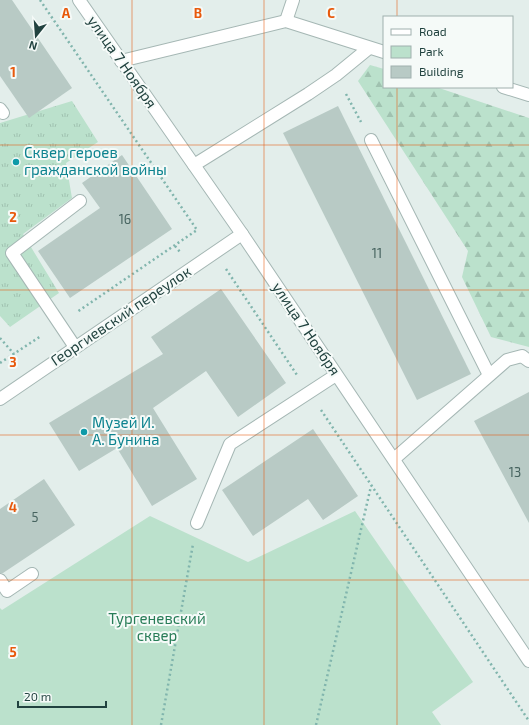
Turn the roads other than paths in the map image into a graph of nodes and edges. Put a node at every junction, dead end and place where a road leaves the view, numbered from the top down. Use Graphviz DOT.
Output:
graph roads {
  1 [pos="79,0"];
  2 [pos="293,0"];
  3 [pos="286,20"];
  4 [pos="369,48"];
  5 [pos="383,52"];
  6 [pos="121,61"];
  7 [pos="506,88"];
  8 [pos="529,95"];
  9 [pos="371,140"];
  10 [pos="194,165"];
  11 [pos="80,202"];
  12 [pos="242,234"];
  13 [pos="75,347"];
  14 [pos="529,361"];
  15 [pos="336,374"];
  16 [pos="489,376"];
  17 [pos="0,399"];
  18 [pos="394,460"];
  19 [pos="197,523"];
  20 [pos="32,574"];
  21 [pos="0,580"];
  22 [pos="529,661"];
  1 -- 6 [label="street, улица 7 Ноября"];
  2 -- 3 [label="street"];
  3 -- 4 [label="street"];
  3 -- 6 [label="street"];
  4 -- 5 [label="street"];
  4 -- 10 [label="street"];
  6 -- 10 [label="street, улица 7 Ноября"];
  7 -- 8 [label="street"];
  9 -- 16 [label="street"];
  10 -- 12 [label="street, улица 7 Ноября"];
  11 -- 13 [label="street"];
  12 -- 13 [label="street, Георгиевский переулок"];
  12 -- 15 [label="street, улица 7 Ноября"];
  13 -- 17 [label="street, Георгиевский переулок"];
  14 -- 16 [label="street"];
  15 -- 18 [label="street, улица 7 Ноября"];
  15 -- 19 [label="street"];
  16 -- 18 [label="street"];
  18 -- 22 [label="street, улица 7 Ноября"];
  20 -- 21 [label="street"];
}
